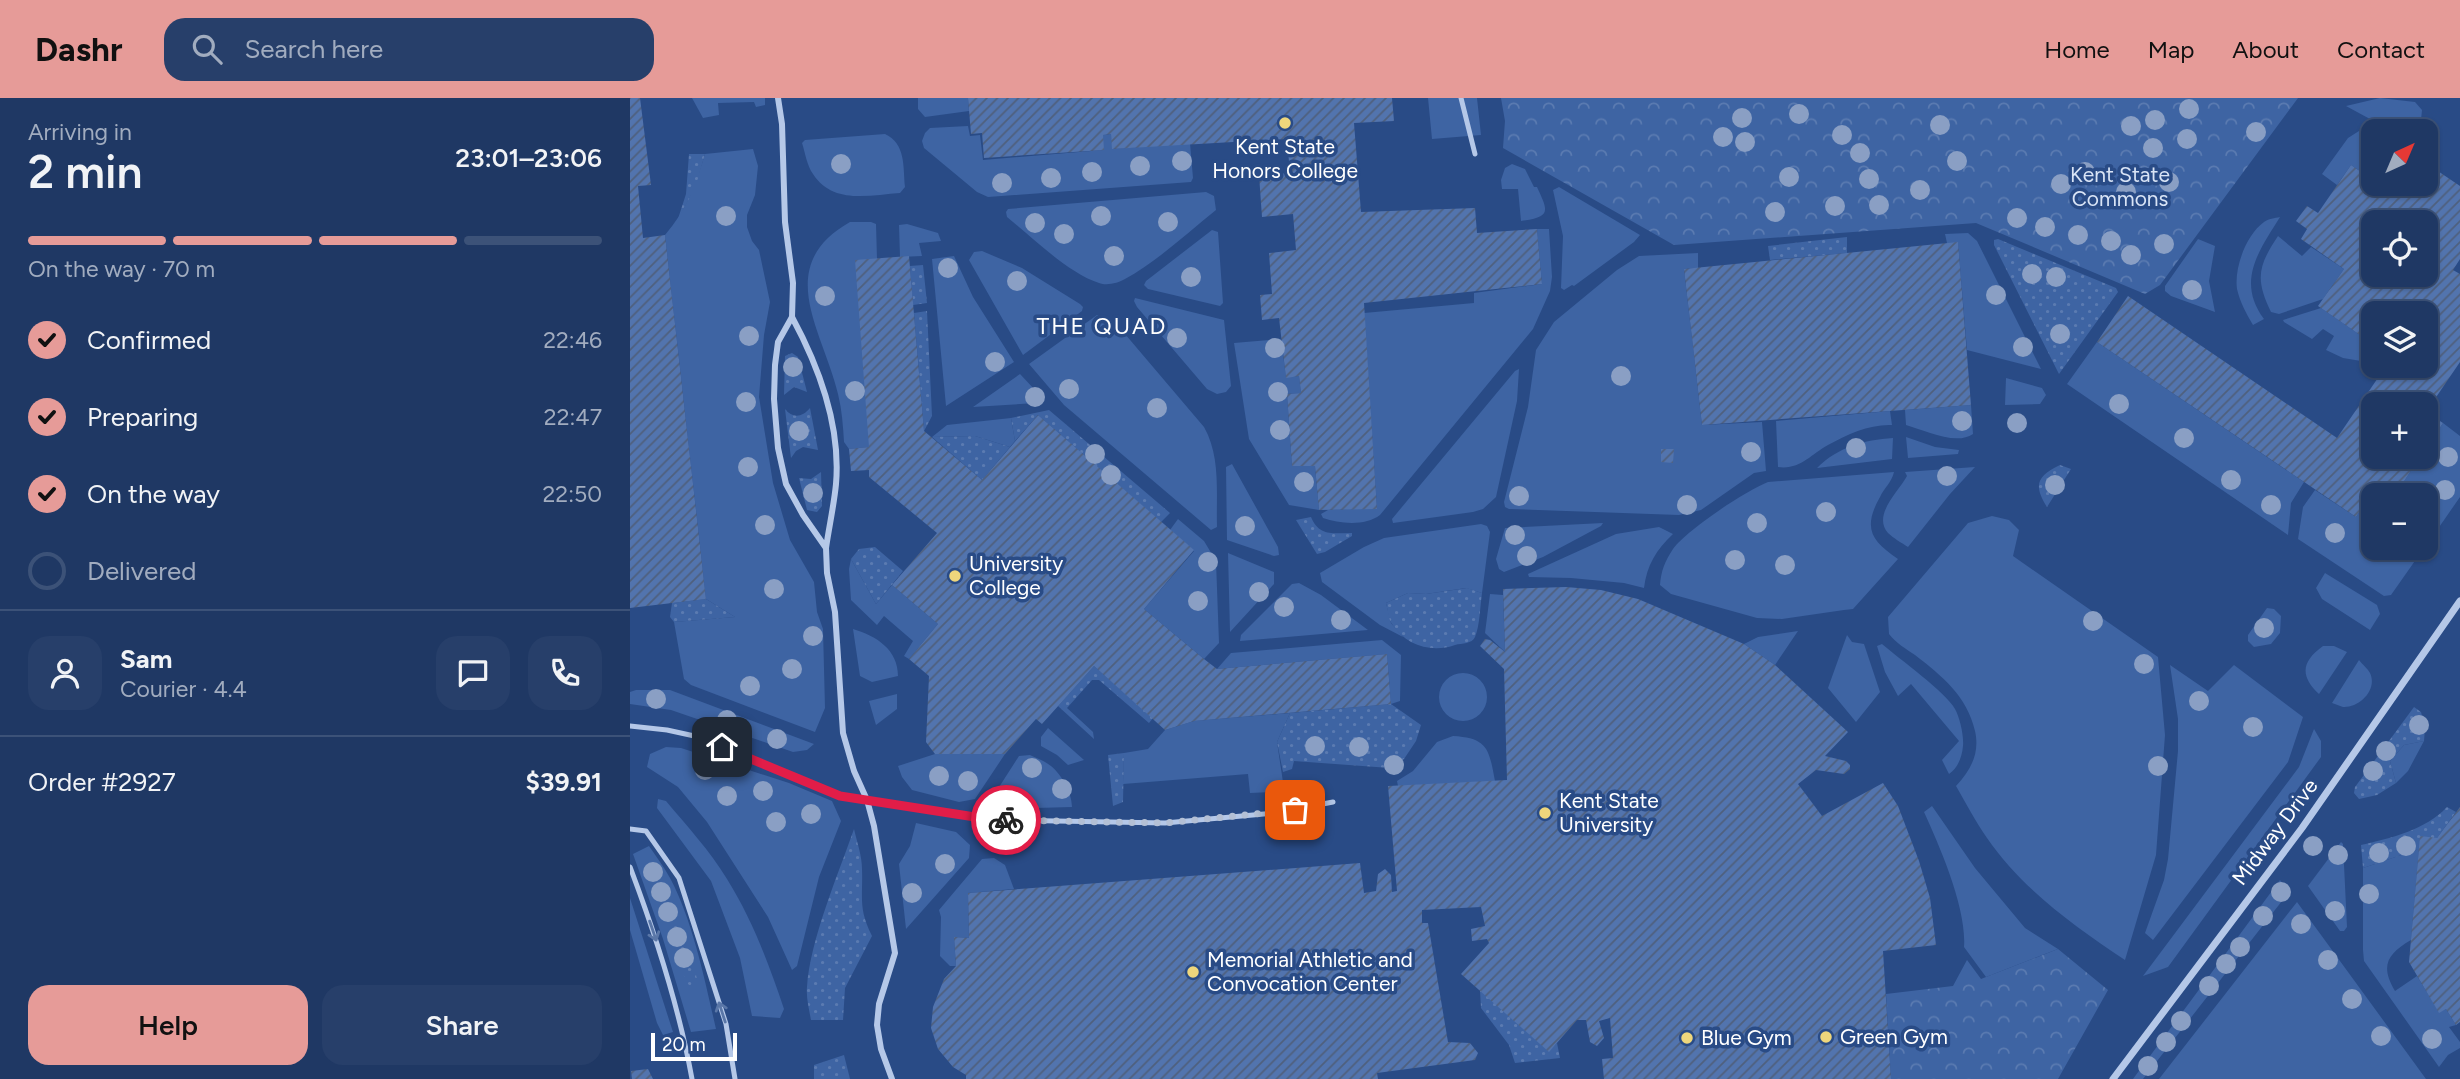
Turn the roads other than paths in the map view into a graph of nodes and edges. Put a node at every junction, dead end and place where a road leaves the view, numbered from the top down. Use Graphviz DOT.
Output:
graph roads {
  1 [pos="778,98"];
  2 [pos="1461,98"];
  3 [pos="1475,154"];
  4 [pos="792,317"];
  5 [pos="826,548"];
  6 [pos="2460,601"];
  7 [pos="630,726"];
  8 [pos="867,800"];
  9 [pos="1333,802"];
  10 [pos="630,829"];
  11 [pos="630,867"];
  12 [pos="692,1079"];
  13 [pos="735,1079"];
  14 [pos="892,1079"];
  15 [pos="2113,1079"];
  1 -- 4 [label="street"];
  2 -- 3 [label="lane"];
  4 -- 5 [label="street"];
  4 -- 5 [label="street"];
  5 -- 8 [label="street"];
  6 -- 15 [label="street, Midway Drive"];
  7 -- 8 [label="lane"];
  8 -- 9 [label="lane"];
  8 -- 14 [label="street"];
  13 -- 10 [label="lane, one-way"];
  11 -- 12 [label="lane, one-way"];
}
